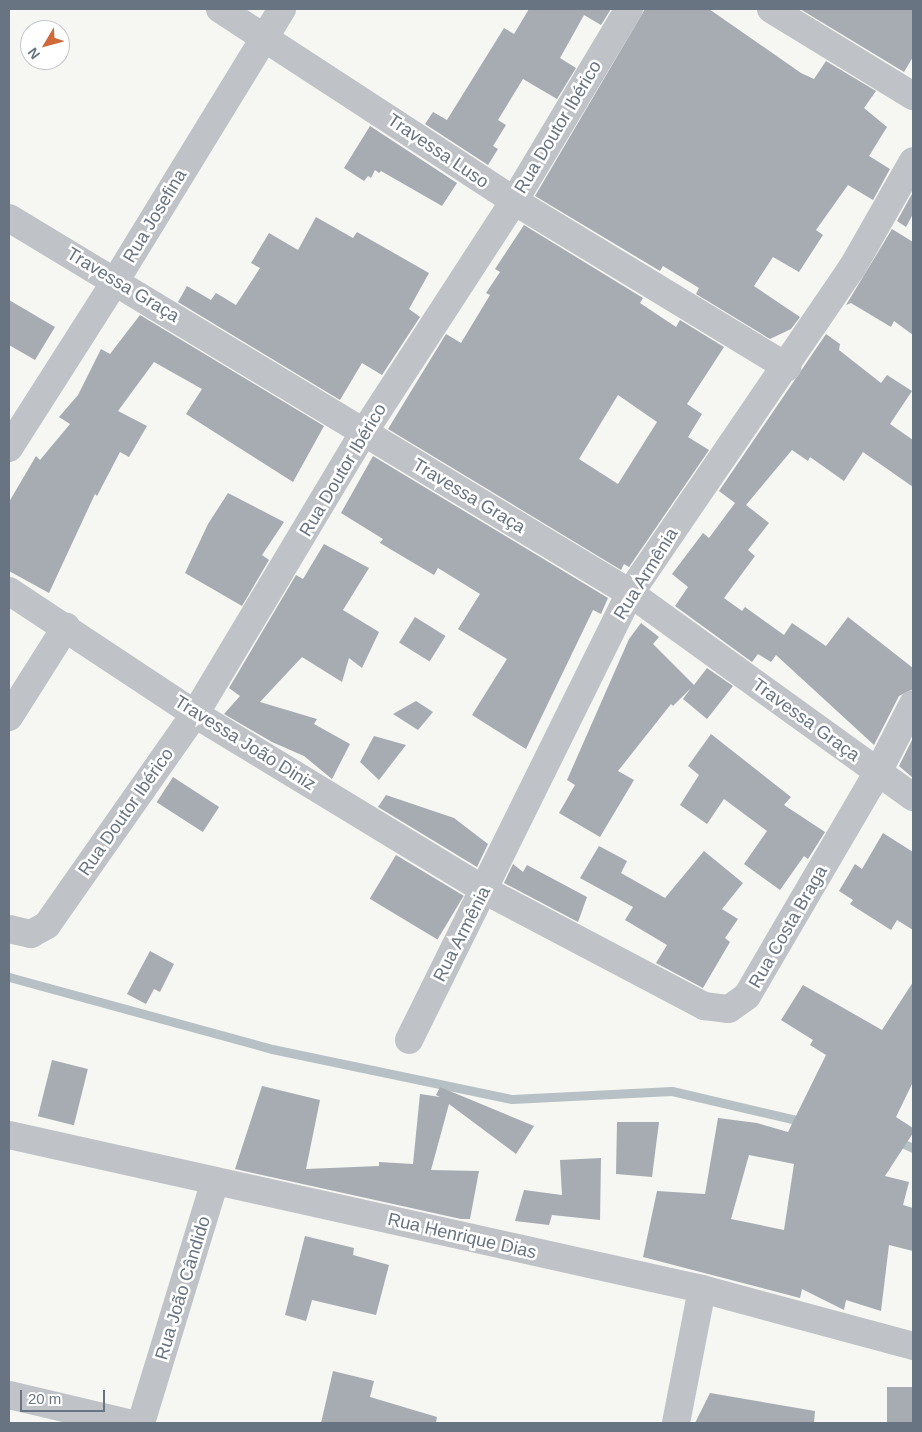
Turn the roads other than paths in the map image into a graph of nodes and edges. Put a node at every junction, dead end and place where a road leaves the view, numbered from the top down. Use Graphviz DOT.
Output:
graph roads {
  1 [pos="220,9"];
  2 [pos="282,9"];
  3 [pos="629,9"];
  4 [pos="771,9"];
  5 [pos="265,37"];
  6 [pos="913,96"];
  7 [pos="913,161"];
  8 [pos="514,201"];
  9 [pos="9,218"];
  10 [pos="116,280"];
  11 [pos="787,367"];
  12 [pos="364,432"];
  13 [pos="9,448"];
  14 [pos="9,591"];
  15 [pos="630,593"];
  16 [pos="66,627"];
  17 [pos="913,704"];
  18 [pos="195,714"];
  19 [pos="9,717"];
  20 [pos="878,772"];
  21 [pos="913,798"];
  22 [pos="484,890"];
  23 [pos="9,929"];
  24 [pos="409,1040"];
  25 [pos="9,1135"];
  26 [pos="215,1181"];
  27 [pos="702,1289"];
  28 [pos="913,1346"];
  29 [pos="9,1395"];
  30 [pos="128,1423"];
  31 [pos="141,1423"];
  32 [pos="676,1423"];
  1 -- 5 [label="street, Travessa Luso"];
  2 -- 5 [label="street, Rua Josefina"];
  3 -- 8 [label="street, Rua Doutor Ibérico"];
  4 -- 6 [label="street"];
  5 -- 8 [label="street, Travessa Luso"];
  5 -- 10 [label="street, Rua Josefina"];
  7 -- 11 [label="street, Rua Armênia"];
  8 -- 11 [label="street, Travessa Luso"];
  8 -- 12 [label="street, Rua Doutor Ibérico"];
  9 -- 10 [label="street, Travessa Graça"];
  10 -- 12 [label="street, Travessa Graça"];
  10 -- 13 [label="street, Rua Josefina"];
  11 -- 15 [label="street, Rua Armênia"];
  12 -- 15 [label="street, Travessa Graça"];
  12 -- 18 [label="street, Rua Doutor Ibérico"];
  14 -- 16 [label="street, Travessa João Diniz"];
  15 -- 20 [label="street, Travessa Graça"];
  15 -- 22 [label="street, Rua Armênia"];
  16 -- 18 [label="street, Travessa João Diniz"];
  16 -- 19 [label="street"];
  17 -- 20 [label="street, Rua Costa Braga"];
  18 -- 22 [label="street, Travessa João Diniz"];
  18 -- 23 [label="street, Rua Doutor Ibérico"];
  20 -- 21 [label="street, Travessa Graça"];
  20 -- 22 [label="street, Rua Costa Braga"];
  22 -- 24 [label="street, Rua Armênia"];
  25 -- 26 [label="street, Rua Henrique Dias"];
  26 -- 27 [label="street, Rua Henrique Dias"];
  26 -- 31 [label="street, Rua João Cândido"];
  27 -- 28 [label="street, Rua Henrique Dias"];
  27 -- 32 [label="street"];
  29 -- 30 [label="street"];
}
